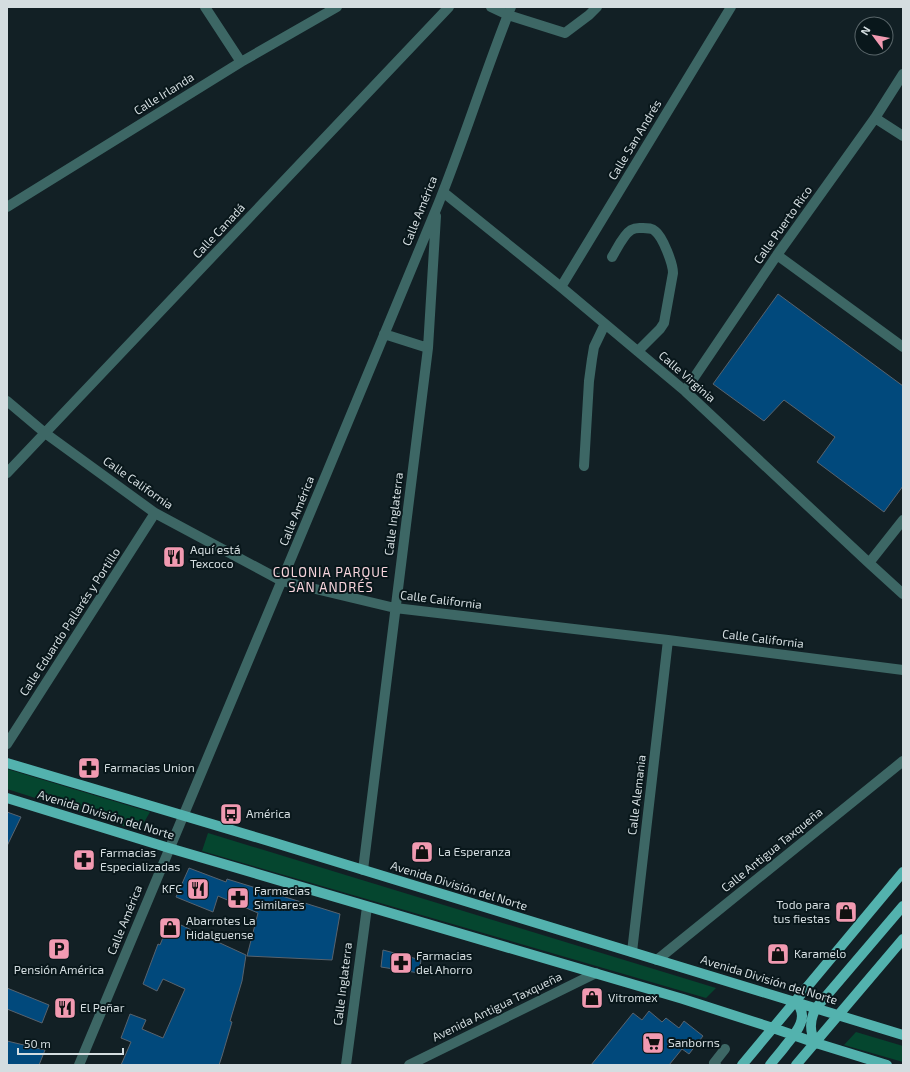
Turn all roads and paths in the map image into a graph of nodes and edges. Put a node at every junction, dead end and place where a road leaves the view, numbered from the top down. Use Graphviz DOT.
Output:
graph roads {
  1 [pos="205,7"];
  2 [pos="337,7"];
  3 [pos="449,7"];
  4 [pos="491,7"];
  5 [pos="597,7"];
  6 [pos="731,7"];
  7 [pos="509,11"];
  8 [pos="241,62"];
  9 [pos="903,74"];
  10 [pos="875,118"];
  11 [pos="903,136"];
  12 [pos="443,192"];
  13 [pos="7,207"];
  14 [pos="437,208"];
  15 [pos="777,255"];
  16 [pos="612,258"];
  17 [pos="561,287"];
  18 [pos="605,324"];
  19 [pos="384,334"];
  20 [pos="903,347"];
  21 [pos="428,348"];
  22 [pos="638,352"];
  23 [pos="685,391"];
  24 [pos="7,400"];
  25 [pos="45,433"];
  26 [pos="584,466"];
  27 [pos="7,473"];
  28 [pos="155,514"];
  29 [pos="903,520"];
  30 [pos="868,563"];
  31 [pos="282,581"];
  32 [pos="903,594"];
  33 [pos="395,608"];
  34 [pos="668,640"];
  35 [pos="903,670"];
  36 [pos="7,744"];
  37 [pos="903,761"];
  38 [pos="7,763"];
  39 [pos="7,798"];
  40 [pos="183,815"];
  41 [pos="169,848"];
  42 [pos="362,870"];
  43 [pos="903,872"];
  44 [pos="903,906"];
  45 [pos="367,907"];
  46 [pos="903,939"];
  47 [pos="632,952"];
  48 [pos="657,960"];
  49 [pos="596,973"];
  50 [pos="795,1001"];
  51 [pos="816,1008"];
  52 [pos="839,1016"];
  53 [pos="773,1028"];
  54 [pos="794,1035"];
  55 [pos="903,1035"];
  56 [pos="816,1043"];
  57 [pos="725,1049"];
  58 [pos="714,1064"];
  59 [pos="79,1065"];
  60 [pos="346,1065"];
  61 [pos="409,1065"];
  62 [pos="742,1065"];
  63 [pos="770,1065"];
  64 [pos="796,1065"];
  65 [pos="887,1065"];
  1 -- 8 [label="street"];
  2 -- 8 [label="street, Calle Irlanda"];
  3 -- 25 [label="street, Calle Canadá"];
  4 -- 7 [label="street"];
  5 -- 7 [label="street"];
  6 -- 17 [label="street, Calle San Andrés"];
  7 -- 12 [label="street, Calle América"];
  8 -- 13 [label="street, Calle Irlanda"];
  9 -- 10 [label="street, Calle Puerto Rico"];
  10 -- 11 [label="street"];
  10 -- 15 [label="street, Calle Puerto Rico"];
  12 -- 14 [label="street, Calle América"];
  12 -- 17 [label="street, Calle Virginia"];
  14 -- 19 [label="street, Calle América"];
  14 -- 21 [label="street, Calle Inglaterra"];
  15 -- 20 [label="street"];
  15 -- 23 [label="street, Calle Puerto Rico"];
  16 -- 22 [label="street"];
  17 -- 18 [label="street, Calle Virginia"];
  18 -- 22 [label="street, Calle Virginia"];
  18 -- 26 [label="street"];
  19 -- 21 [label="street"];
  19 -- 31 [label="street, Calle América"];
  21 -- 33 [label="street, Calle Inglaterra"];
  22 -- 23 [label="street, Calle Virginia"];
  23 -- 30 [label="street, Calle Virginia"];
  24 -- 25 [label="street, Calle California"];
  25 -- 27 [label="street, Calle Canadá"];
  25 -- 28 [label="street, Calle California"];
  28 -- 31 [label="street, Calle California"];
  28 -- 36 [label="street, Calle Eduardo Pallarés y Portillo"];
  29 -- 30 [label="street"];
  30 -- 32 [label="street, Calle Virginia"];
  31 -- 33 [label="street, Calle California"];
  31 -- 40 [label="street, Calle América"];
  33 -- 34 [label="street, Calle California"];
  33 -- 42 [label="street, Calle Inglaterra"];
  34 -- 35 [label="street, Calle California"];
  34 -- 47 [label="street, Calle Alemania"];
  37 -- 48 [label="street, Calle Antigua Taxqueña"];
  38 -- 40 [label="main road, Avenida División del Norte"];
  39 -- 41 [label="main road, Avenida División del Norte"];
  40 -- 41 [label="street, Calle América"];
  40 -- 42 [label="main road, Avenida División del Norte"];
  41 -- 45 [label="main road, Avenida División del Norte"];
  41 -- 59 [label="street, Calle América"];
  42 -- 47 [label="main road, Avenida División del Norte"];
  43 -- 50 [label="main road"];
  44 -- 51 [label="main road"];
  45 -- 49 [label="main road, Avenida División del Norte"];
  45 -- 60 [label="street, Calle Inglaterra"];
  46 -- 52 [label="main road"];
  47 -- 48 [label="main road, Avenida División del Norte"];
  48 -- 50 [label="main road, Avenida División del Norte"];
  49 -- 53 [label="main road, Avenida División del Norte"];
  49 -- 61 [label="street, Avenida Antigua Taxqueña"];
  50 -- 51 [label="main road, Avenida División del Norte"];
  50 -- 53 [label="main road"];
  50 -- 54 [label="main road"];
  51 -- 52 [label="main road, Avenida División del Norte"];
  51 -- 56 [label="main road"];
  52 -- 55 [label="main road, Avenida División del Norte"];
  52 -- 56 [label="main road"];
  53 -- 54 [label="main road, Avenida División del Norte"];
  53 -- 62 [label="main road"];
  54 -- 56 [label="main road, Avenida División del Norte"];
  54 -- 63 [label="main road"];
  56 -- 64 [label="main road"];
  56 -- 65 [label="main road, Avenida División del Norte"];
  57 -- 58 [label="street"];
}
